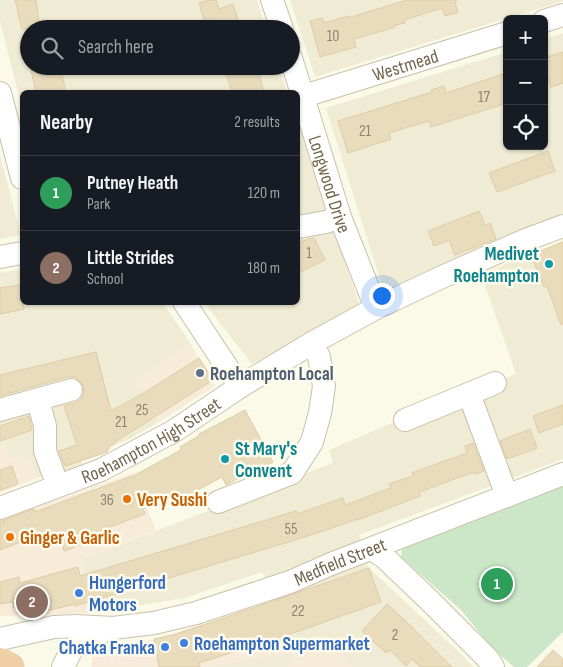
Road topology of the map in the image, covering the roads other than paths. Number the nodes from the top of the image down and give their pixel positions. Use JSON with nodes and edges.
{"nodes":[{"id":1,"x":272,"y":0,"type":"edge"},
{"id":2,"x":563,"y":15,"type":"edge"},
{"id":3,"x":279,"y":20,"type":"edge"},
{"id":4,"x":548,"y":20,"type":"edge"},
{"id":5,"x":503,"y":33,"type":"edge"},
{"id":6,"x":297,"y":75,"type":"edge"},
{"id":7,"x":0,"y":93,"type":"edge"},
{"id":8,"x":304,"y":96,"type":"junction"},
{"id":9,"x":20,"y":170,"type":"edge"},
{"id":10,"x":340,"y":217,"type":"junction"},
{"id":11,"x":300,"y":226,"type":"edge"},
{"id":12,"x":563,"y":226,"type":"edge"},
{"id":13,"x":20,"y":253,"type":"edge"},
{"id":14,"x":0,"y":257,"type":"edge"},
{"id":15,"x":186,"y":305,"type":"edge"},
{"id":16,"x":376,"y":308,"type":"junction"},
{"id":17,"x":312,"y":342,"type":"junction"},
{"id":18,"x":494,"y":383,"type":"dead end"},
{"id":19,"x":241,"y":386,"type":"junction"},
{"id":20,"x":71,"y":390,"type":"dead end"},
{"id":21,"x":469,"y":394,"type":"junction"},
{"id":22,"x":38,"y":400,"type":"junction"},
{"id":23,"x":0,"y":410,"type":"edge"},
{"id":24,"x":405,"y":420,"type":"dead end"},
{"id":25,"x":563,"y":474,"type":"edge"},
{"id":26,"x":58,"y":486,"type":"junction"},
{"id":27,"x":507,"y":496,"type":"junction"},
{"id":28,"x":218,"y":502,"type":"dead end"},
{"id":29,"x":0,"y":508,"type":"edge"},
{"id":30,"x":372,"y":549,"type":"junction"},
{"id":31,"x":113,"y":628,"type":"junction"},
{"id":32,"x":0,"y":639,"type":"edge"},
{"id":33,"x":0,"y":662,"type":"edge"},
{"id":34,"x":10,"y":667,"type":"edge"},
{"id":35,"x":63,"y":667,"type":"edge"},
{"id":36,"x":493,"y":667,"type":"edge"}],
"edges":[{"from":1,"to":3,"type":"street"},
{"from":2,"to":4,"type":"street"},
{"from":5,"to":8,"type":"street","name":"Westmead"},
{"from":6,"to":8,"type":"street","name":"Longwood Drive"},
{"from":7,"to":9,"type":"street"},
{"from":8,"to":10,"type":"street","name":"Longwood Drive"},
{"from":10,"to":11,"type":"street"},
{"from":10,"to":16,"type":"street","name":"Longwood Drive"},
{"from":12,"to":16,"type":"street","name":"Roehampton High Street"},
{"from":13,"to":14,"type":"street"},
{"from":15,"to":19,"type":"street"},
{"from":16,"to":17,"type":"street","name":"Roehampton High Street"},
{"from":17,"to":19,"type":"street","name":"Roehampton High Street"},
{"from":17,"to":28,"type":"street"},
{"from":18,"to":21,"type":"street"},
{"from":19,"to":26,"type":"street","name":"Roehampton High Street"},
{"from":20,"to":22,"type":"street"},
{"from":21,"to":24,"type":"street"},
{"from":21,"to":27,"type":"street"},
{"from":22,"to":23,"type":"street"},
{"from":22,"to":26,"type":"street"},
{"from":25,"to":27,"type":"street","name":"Medfield Street"},
{"from":26,"to":29,"type":"street","name":"Roehampton High Street"},
{"from":27,"to":30,"type":"street","name":"Medfield Street"},
{"from":30,"to":31,"type":"street","name":"Medfield Street"},
{"from":30,"to":36,"type":"street"},
{"from":31,"to":32,"type":"street","name":"Medfield Street"},
{"from":31,"to":35,"type":"street","name":"Medfield Street"},
{"from":33,"to":34,"type":"highway"}]}
